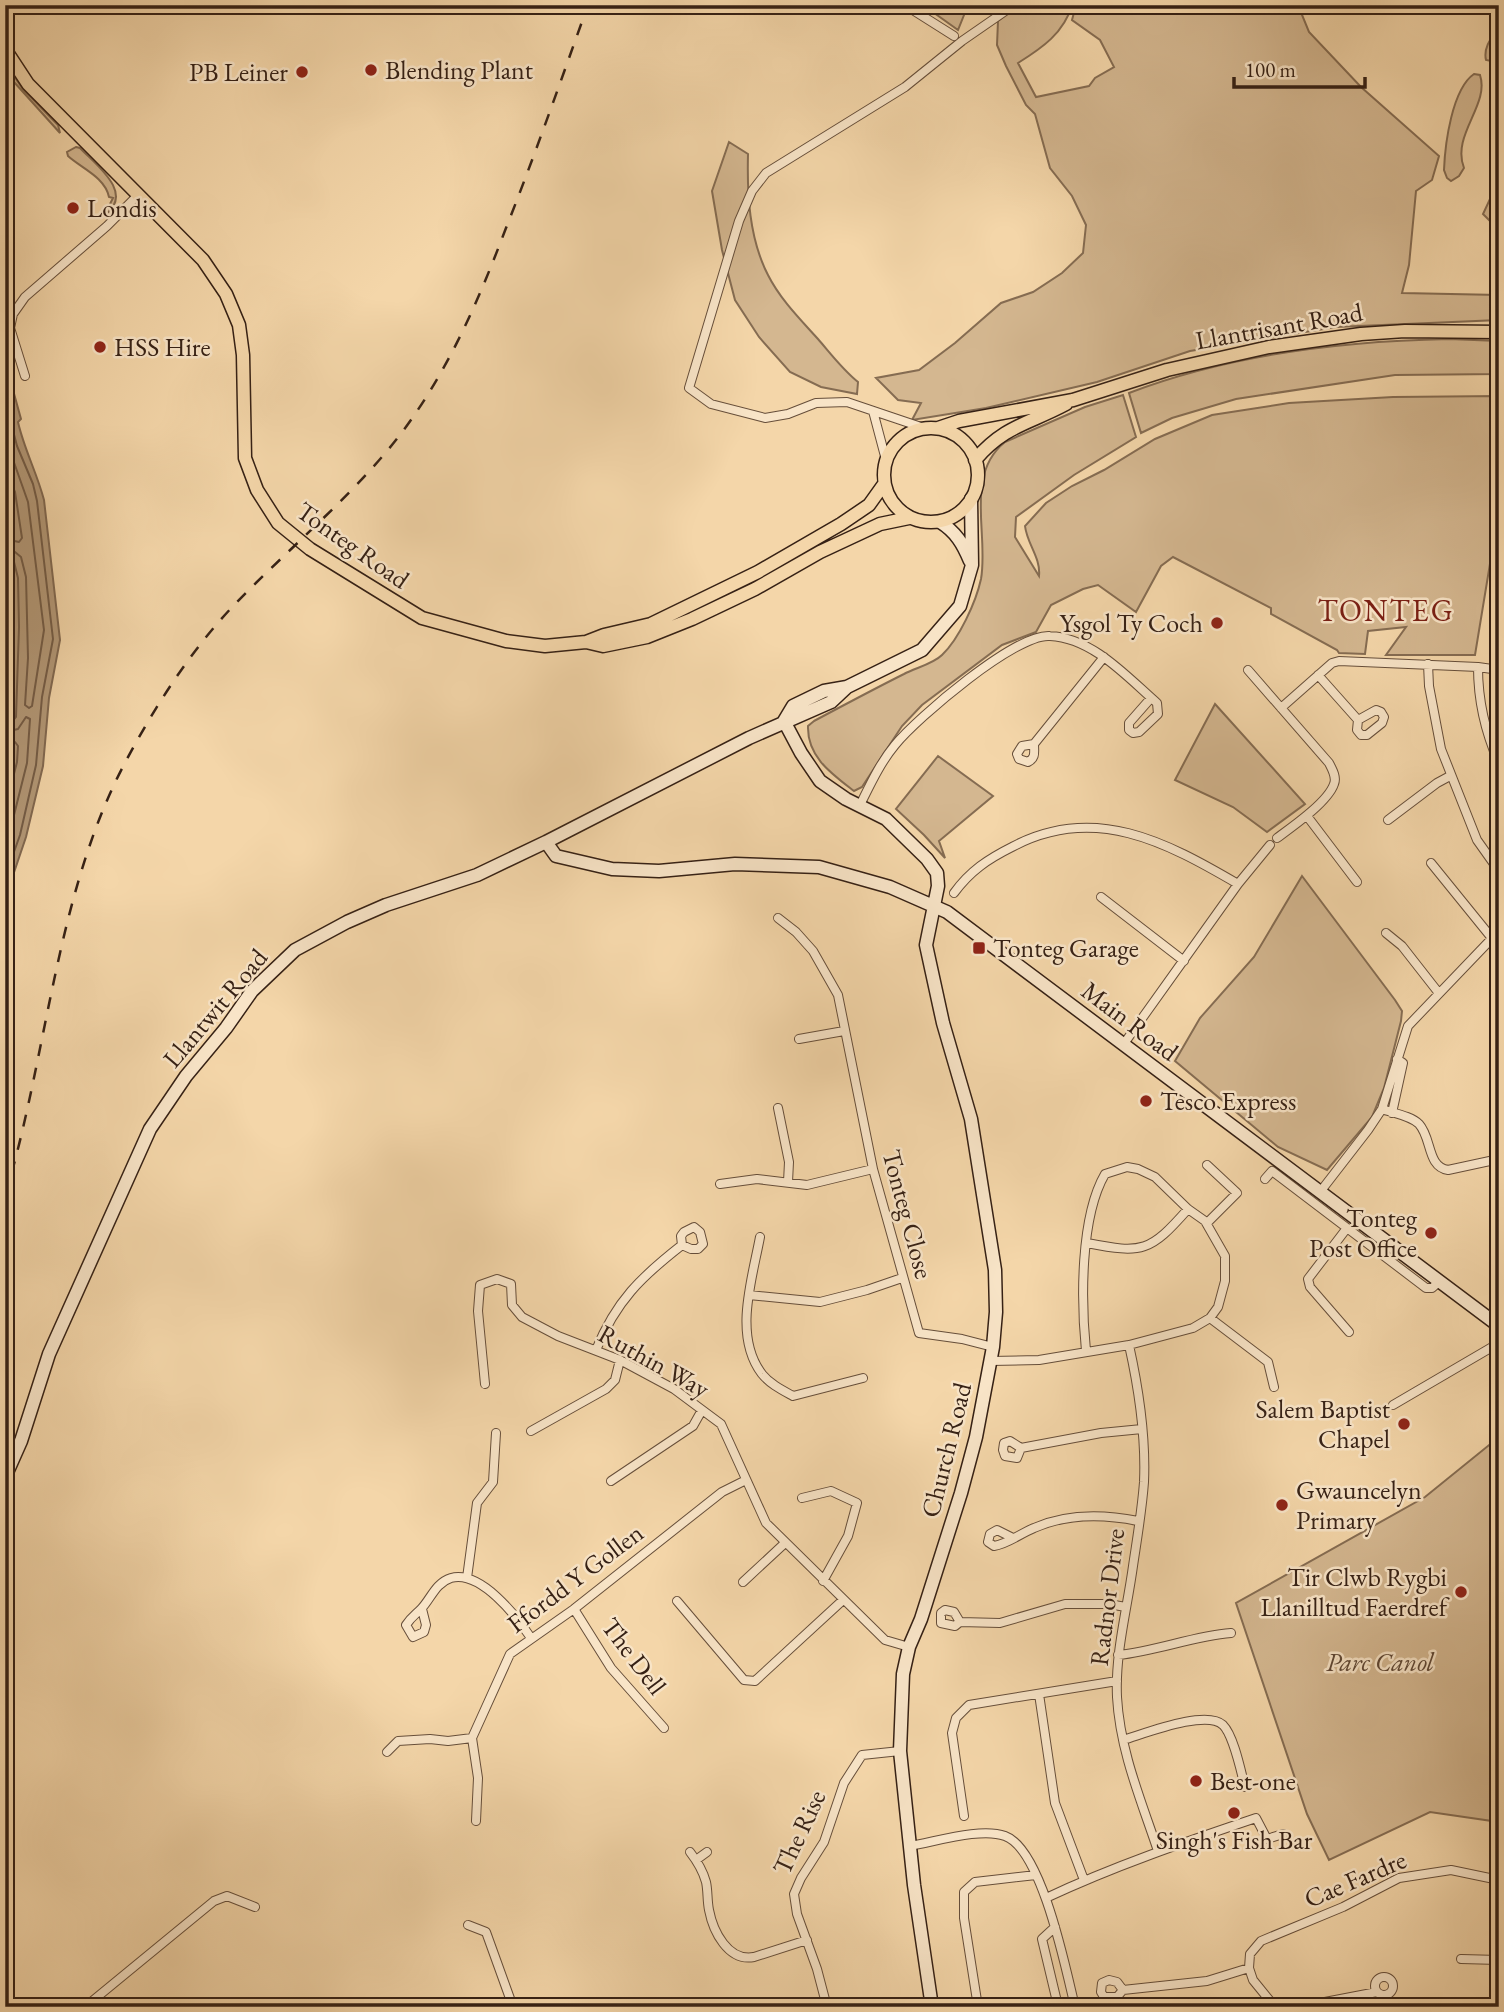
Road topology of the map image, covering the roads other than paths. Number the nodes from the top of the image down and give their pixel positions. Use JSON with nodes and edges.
{"nodes":[{"id":1,"x":905,"y":5,"type":"edge"},
{"id":2,"x":1014,"y":5,"type":"edge"},
{"id":3,"x":954,"y":36,"type":"dead end"},
{"id":4,"x":5,"y":49,"type":"edge"},
{"id":5,"x":139,"y":194,"type":"junction"},
{"id":6,"x":1499,"y":332,"type":"edge"},
{"id":7,"x":25,"y":376,"type":"dead end"},
{"id":8,"x":1073,"y":400,"type":"junction"},
{"id":9,"x":873,"y":411,"type":"junction"},
{"id":10,"x":924,"y":428,"type":"junction"},
{"id":11,"x":938,"y":428,"type":"junction"},
{"id":12,"x":886,"y":460,"type":"junction"},
{"id":13,"x":975,"y":460,"type":"junction"},
{"id":14,"x":884,"y":484,"type":"junction"},
{"id":15,"x":971,"y":499,"type":"junction"},
{"id":16,"x":909,"y":518,"type":"junction"},
{"id":17,"x":940,"y":522,"type":"junction"},
{"id":18,"x":972,"y":565,"type":"junction"},
{"id":19,"x":586,"y":642,"type":"junction"},
{"id":20,"x":1104,"y":657,"type":"junction"},
{"id":21,"x":1428,"y":664,"type":"junction"},
{"id":22,"x":1478,"y":667,"type":"junction"},
{"id":23,"x":1248,"y":670,"type":"dead end"},
{"id":24,"x":1499,"y":670,"type":"edge"},
{"id":25,"x":1318,"y":675,"type":"junction"},
{"id":26,"x":1151,"y":698,"type":"dead end"},
{"id":27,"x":1281,"y":708,"type":"junction"},
{"id":28,"x":1358,"y":720,"type":"dead end"},
{"id":29,"x":784,"y":721,"type":"junction"},
{"id":30,"x":1034,"y":744,"type":"dead end"},
{"id":31,"x":1499,"y":763,"type":"edge"},
{"id":32,"x":1450,"y":776,"type":"junction"},
{"id":33,"x":860,"y":805,"type":"junction"},
{"id":34,"x":1307,"y":816,"type":"junction"},
{"id":35,"x":1388,"y":820,"type":"dead end"},
{"id":36,"x":1277,"y":838,"type":"dead end"},
{"id":37,"x":546,"y":842,"type":"junction"},
{"id":38,"x":1270,"y":845,"type":"dead end"},
{"id":39,"x":1431,"y":863,"type":"dead end"},
{"id":40,"x":1499,"y":871,"type":"edge"},
{"id":41,"x":1357,"y":882,"type":"dead end"},
{"id":42,"x":1238,"y":884,"type":"junction"},
{"id":43,"x":954,"y":893,"type":"dead end"},
{"id":44,"x":1101,"y":897,"type":"dead end"},
{"id":45,"x":934,"y":905,"type":"junction"},
{"id":46,"x":778,"y":918,"type":"dead end"},
{"id":47,"x":1386,"y":933,"type":"dead end"},
{"id":48,"x":1495,"y":934,"type":"edge"},
{"id":49,"x":1184,"y":961,"type":"junction"},
{"id":50,"x":1438,"y":992,"type":"junction"},
{"id":51,"x":844,"y":1031,"type":"junction"},
{"id":52,"x":799,"y":1039,"type":"dead end"},
{"id":53,"x":1123,"y":1045,"type":"junction"},
{"id":54,"x":1499,"y":1047,"type":"edge"},
{"id":55,"x":1397,"y":1059,"type":"junction"},
{"id":56,"x":1499,"y":1061,"type":"edge"},
{"id":57,"x":778,"y":1108,"type":"dead end"},
{"id":58,"x":1382,"y":1109,"type":"junction"},
{"id":59,"x":1392,"y":1113,"type":"junction"},
{"id":60,"x":1499,"y":1159,"type":"edge"},
{"id":61,"x":1207,"y":1165,"type":"dead end"},
{"id":62,"x":873,"y":1169,"type":"junction"},
{"id":63,"x":1265,"y":1179,"type":"dead end"},
{"id":64,"x":788,"y":1182,"type":"junction"},
{"id":65,"x":720,"y":1184,"type":"dead end"},
{"id":66,"x":1320,"y":1192,"type":"junction"},
{"id":67,"x":1188,"y":1209,"type":"junction"},
{"id":68,"x":1207,"y":1223,"type":"junction"},
{"id":69,"x":1347,"y":1228,"type":"junction"},
{"id":70,"x":760,"y":1237,"type":"dead end"},
{"id":71,"x":1087,"y":1243,"type":"junction"},
{"id":72,"x":682,"y":1245,"type":"dead end"},
{"id":73,"x":902,"y":1278,"type":"junction"},
{"id":74,"x":1440,"y":1281,"type":"junction"},
{"id":75,"x":749,"y":1295,"type":"junction"},
{"id":76,"x":1210,"y":1318,"type":"junction"},
{"id":77,"x":1499,"y":1326,"type":"edge"},
{"id":78,"x":1349,"y":1332,"type":"dead end"},
{"id":79,"x":1499,"y":1343,"type":"edge"},
{"id":80,"x":1129,"y":1345,"type":"junction"},
{"id":81,"x":993,"y":1347,"type":"junction"},
{"id":82,"x":596,"y":1350,"type":"junction"},
{"id":83,"x":1086,"y":1351,"type":"junction"},
{"id":84,"x":620,"y":1360,"type":"junction"},
{"id":85,"x":990,"y":1362,"type":"junction"},
{"id":86,"x":863,"y":1378,"type":"dead end"},
{"id":87,"x":485,"y":1384,"type":"dead end"},
{"id":88,"x":1274,"y":1387,"type":"dead end"},
{"id":89,"x":1393,"y":1405,"type":"dead end"},
{"id":90,"x":702,"y":1410,"type":"junction"},
{"id":91,"x":1142,"y":1429,"type":"junction"},
{"id":92,"x":531,"y":1431,"type":"dead end"},
{"id":93,"x":496,"y":1433,"type":"dead end"},
{"id":94,"x":1021,"y":1448,"type":"dead end"},
{"id":95,"x":5,"y":1477,"type":"edge"},
{"id":96,"x":746,"y":1479,"type":"junction"},
{"id":97,"x":611,"y":1482,"type":"dead end"},
{"id":98,"x":802,"y":1498,"type":"dead end"},
{"id":99,"x":1138,"y":1521,"type":"junction"},
{"id":100,"x":1013,"y":1538,"type":"dead end"},
{"id":101,"x":785,"y":1542,"type":"junction"},
{"id":102,"x":467,"y":1578,"type":"junction"},
{"id":103,"x":823,"y":1581,"type":"junction"},
{"id":104,"x":743,"y":1582,"type":"dead end"},
{"id":105,"x":843,"y":1600,"type":"junction"},
{"id":106,"x":677,"y":1601,"type":"dead end"},
{"id":107,"x":1126,"y":1607,"type":"junction"},
{"id":108,"x":422,"y":1609,"type":"dead end"},
{"id":109,"x":574,"y":1609,"type":"junction"},
{"id":110,"x":960,"y":1622,"type":"dead end"},
{"id":111,"x":1231,"y":1633,"type":"dead end"},
{"id":112,"x":531,"y":1638,"type":"junction"},
{"id":113,"x":908,"y":1647,"type":"junction"},
{"id":114,"x":1118,"y":1655,"type":"junction"},
{"id":115,"x":1117,"y":1681,"type":"junction"},
{"id":116,"x":1039,"y":1695,"type":"junction"},
{"id":117,"x":664,"y":1728,"type":"dead end"},
{"id":118,"x":472,"y":1738,"type":"junction"},
{"id":119,"x":1123,"y":1740,"type":"junction"},
{"id":120,"x":900,"y":1751,"type":"junction"},
{"id":121,"x":387,"y":1752,"type":"dead end"},
{"id":122,"x":1245,"y":1787,"type":"dead end"},
{"id":123,"x":964,"y":1815,"type":"dead end"},
{"id":124,"x":476,"y":1821,"type":"dead end"},
{"id":125,"x":1283,"y":1833,"type":"dead end"},
{"id":126,"x":909,"y":1846,"type":"junction"},
{"id":127,"x":1158,"y":1851,"type":"junction"},
{"id":128,"x":690,"y":1852,"type":"dead end"},
{"id":129,"x":707,"y":1852,"type":"dead end"},
{"id":130,"x":696,"y":1860,"type":"junction"},
{"id":131,"x":1035,"y":1875,"type":"junction"},
{"id":132,"x":1084,"y":1880,"type":"junction"},
{"id":133,"x":1499,"y":1880,"type":"edge"},
{"id":134,"x":1046,"y":1898,"type":"junction"},
{"id":135,"x":255,"y":1908,"type":"dead end"},
{"id":136,"x":468,"y":1925,"type":"dead end"},
{"id":137,"x":1055,"y":1927,"type":"junction"},
{"id":138,"x":807,"y":1940,"type":"junction"},
{"id":139,"x":1461,"y":1959,"type":"dead end"},
{"id":140,"x":1499,"y":1960,"type":"edge"},
{"id":141,"x":1249,"y":1968,"type":"junction"},
{"id":142,"x":1122,"y":1990,"type":"dead end"},
{"id":143,"x":1377,"y":1992,"type":"dead end"},
{"id":144,"x":1271,"y":2006,"type":"edge"},
{"id":145,"x":85,"y":2007,"type":"edge"},
{"id":146,"x":515,"y":2007,"type":"edge"},
{"id":147,"x":827,"y":2007,"type":"edge"},
{"id":148,"x":932,"y":2007,"type":"edge"},
{"id":149,"x":978,"y":2007,"type":"edge"},
{"id":150,"x":1066,"y":2007,"type":"edge"},
{"id":151,"x":1075,"y":2007,"type":"edge"},
{"id":152,"x":1318,"y":2007,"type":"edge"}],
"edges":[{"from":1,"to":3,"type":"street"},
{"from":2,"to":9,"type":"street"},
{"from":4,"to":5,"type":"main road","name":"Tonteg Road"},
{"from":5,"to":7,"type":"street"},
{"from":5,"to":19,"type":"main road","name":"Tonteg Road"},
{"from":6,"to":8,"type":"main road","name":"Llantrisant Road"},
{"from":8,"to":11,"type":"main road","name":"Llantrisant Road"},
{"from":8,"to":13,"type":"main road","name":"Llantrisant Road"},
{"from":9,"to":10,"type":"street"},
{"from":9,"to":12,"type":"street"},
{"from":10,"to":11,"type":"main road"},
{"from":10,"to":12,"type":"main road"},
{"from":11,"to":13,"type":"main road"},
{"from":12,"to":14,"type":"main road"},
{"from":13,"to":15,"type":"main road"},
{"from":14,"to":16,"type":"main road"},
{"from":14,"to":19,"type":"main road","name":"Tonteg Road"},
{"from":15,"to":17,"type":"main road"},
{"from":15,"to":18,"type":"main road"},
{"from":16,"to":17,"type":"main road"},
{"from":16,"to":19,"type":"main road","name":"Tonteg Road"},
{"from":17,"to":18,"type":"main road"},
{"from":18,"to":29,"type":"main road","name":"Llantwit Road"},
{"from":20,"to":26,"type":"street"},
{"from":20,"to":30,"type":"street"},
{"from":20,"to":33,"type":"street"},
{"from":21,"to":22,"type":"street"},
{"from":21,"to":25,"type":"street"},
{"from":21,"to":32,"type":"street"},
{"from":22,"to":24,"type":"street"},
{"from":22,"to":31,"type":"street"},
{"from":23,"to":27,"type":"street"},
{"from":25,"to":27,"type":"street"},
{"from":25,"to":28,"type":"street"},
{"from":27,"to":34,"type":"street"},
{"from":29,"to":33,"type":"main road"},
{"from":29,"to":37,"type":"main road","name":"Llantwit Road"},
{"from":32,"to":35,"type":"street"},
{"from":32,"to":40,"type":"street"},
{"from":33,"to":45,"type":"main road"},
{"from":34,"to":36,"type":"street"},
{"from":34,"to":41,"type":"street"},
{"from":37,"to":45,"type":"main road","name":"Main Road"},
{"from":37,"to":95,"type":"main road","name":"Llantwit Road"},
{"from":38,"to":42,"type":"street"},
{"from":39,"to":48,"type":"street"},
{"from":42,"to":43,"type":"street"},
{"from":42,"to":49,"type":"street"},
{"from":44,"to":49,"type":"street"},
{"from":45,"to":53,"type":"main road","name":"Main Road"},
{"from":45,"to":81,"type":"main road","name":"Church Road"},
{"from":46,"to":51,"type":"street","name":"Tonteg Close"},
{"from":47,"to":50,"type":"street"},
{"from":48,"to":50,"type":"street"},
{"from":49,"to":53,"type":"street"},
{"from":50,"to":55,"type":"street"},
{"from":51,"to":52,"type":"street"},
{"from":51,"to":62,"type":"street","name":"Tonteg Close"},
{"from":53,"to":66,"type":"main road","name":"Main Road"},
{"from":54,"to":56,"type":"street"},
{"from":55,"to":58,"type":"street"},
{"from":55,"to":59,"type":"street"},
{"from":57,"to":64,"type":"street"},
{"from":58,"to":59,"type":"street"},
{"from":58,"to":66,"type":"street"},
{"from":59,"to":60,"type":"street"},
{"from":61,"to":68,"type":"street"},
{"from":62,"to":64,"type":"street"},
{"from":62,"to":73,"type":"street","name":"Tonteg Close"},
{"from":63,"to":69,"type":"street"},
{"from":64,"to":65,"type":"street"},
{"from":66,"to":74,"type":"main road","name":"Main Road"},
{"from":67,"to":68,"type":"street"},
{"from":67,"to":71,"type":"street"},
{"from":67,"to":71,"type":"street"},
{"from":68,"to":76,"type":"street"},
{"from":69,"to":74,"type":"street"},
{"from":69,"to":78,"type":"street"},
{"from":70,"to":75,"type":"street"},
{"from":71,"to":83,"type":"street"},
{"from":72,"to":82,"type":"street"},
{"from":73,"to":75,"type":"street"},
{"from":73,"to":81,"type":"street","name":"Tonteg Close"},
{"from":74,"to":77,"type":"main road","name":"Main Road"},
{"from":75,"to":86,"type":"street"},
{"from":76,"to":80,"type":"street"},
{"from":76,"to":88,"type":"street"},
{"from":79,"to":89,"type":"street"},
{"from":80,"to":83,"type":"street"},
{"from":80,"to":91,"type":"street","name":"Radnor Drive"},
{"from":81,"to":85,"type":"main road","name":"Church Road"},
{"from":82,"to":84,"type":"street","name":"Ruthin Way"},
{"from":82,"to":87,"type":"street","name":"Ruthin Way"},
{"from":83,"to":85,"type":"street"},
{"from":84,"to":90,"type":"street","name":"Ruthin Way"},
{"from":84,"to":92,"type":"street"},
{"from":85,"to":113,"type":"main road","name":"Church Road"},
{"from":90,"to":96,"type":"street","name":"Ruthin Way"},
{"from":90,"to":97,"type":"street"},
{"from":91,"to":94,"type":"street"},
{"from":91,"to":99,"type":"street","name":"Radnor Drive"},
{"from":93,"to":102,"type":"street"},
{"from":96,"to":101,"type":"street","name":"Ruthin Way"},
{"from":96,"to":109,"type":"street","name":"Ffordd Y Gollen"},
{"from":98,"to":103,"type":"street"},
{"from":99,"to":100,"type":"street"},
{"from":99,"to":107,"type":"street","name":"Radnor Drive"},
{"from":101,"to":103,"type":"street","name":"Ruthin Way"},
{"from":101,"to":104,"type":"street"},
{"from":102,"to":108,"type":"street"},
{"from":102,"to":112,"type":"street"},
{"from":103,"to":105,"type":"street","name":"Ruthin Way"},
{"from":105,"to":106,"type":"street"},
{"from":105,"to":113,"type":"street","name":"Ruthin Way"},
{"from":107,"to":110,"type":"street"},
{"from":107,"to":114,"type":"street","name":"Radnor Drive"},
{"from":109,"to":112,"type":"street","name":"Ffordd Y Gollen"},
{"from":109,"to":117,"type":"street","name":"The Dell"},
{"from":111,"to":114,"type":"street"},
{"from":112,"to":118,"type":"street","name":"Ffordd Y Gollen"},
{"from":113,"to":120,"type":"main road","name":"Church Road"},
{"from":114,"to":115,"type":"street","name":"Radnor Drive"},
{"from":115,"to":116,"type":"street"},
{"from":115,"to":119,"type":"street","name":"Radnor Drive"},
{"from":116,"to":123,"type":"street"},
{"from":116,"to":132,"type":"street"},
{"from":118,"to":121,"type":"street"},
{"from":118,"to":124,"type":"street"},
{"from":119,"to":122,"type":"street"},
{"from":119,"to":127,"type":"street","name":"Radnor Drive"},
{"from":120,"to":126,"type":"main road","name":"Church Road"},
{"from":120,"to":138,"type":"street","name":"The Rise"},
{"from":125,"to":127,"type":"street"},
{"from":126,"to":131,"type":"street"},
{"from":126,"to":148,"type":"main road","name":"Church Road"},
{"from":127,"to":132,"type":"street"},
{"from":128,"to":130,"type":"street"},
{"from":129,"to":130,"type":"street"},
{"from":130,"to":138,"type":"street"},
{"from":131,"to":134,"type":"street"},
{"from":131,"to":149,"type":"street"},
{"from":132,"to":134,"type":"street"},
{"from":133,"to":141,"type":"street","name":"Cae Fardre"},
{"from":134,"to":137,"type":"street"},
{"from":135,"to":145,"type":"street"},
{"from":136,"to":146,"type":"street"},
{"from":137,"to":150,"type":"street"},
{"from":137,"to":151,"type":"street"},
{"from":138,"to":147,"type":"street","name":"The Rise"},
{"from":139,"to":140,"type":"street"},
{"from":141,"to":142,"type":"street"},
{"from":141,"to":144,"type":"street"},
{"from":143,"to":152,"type":"street"}]}
